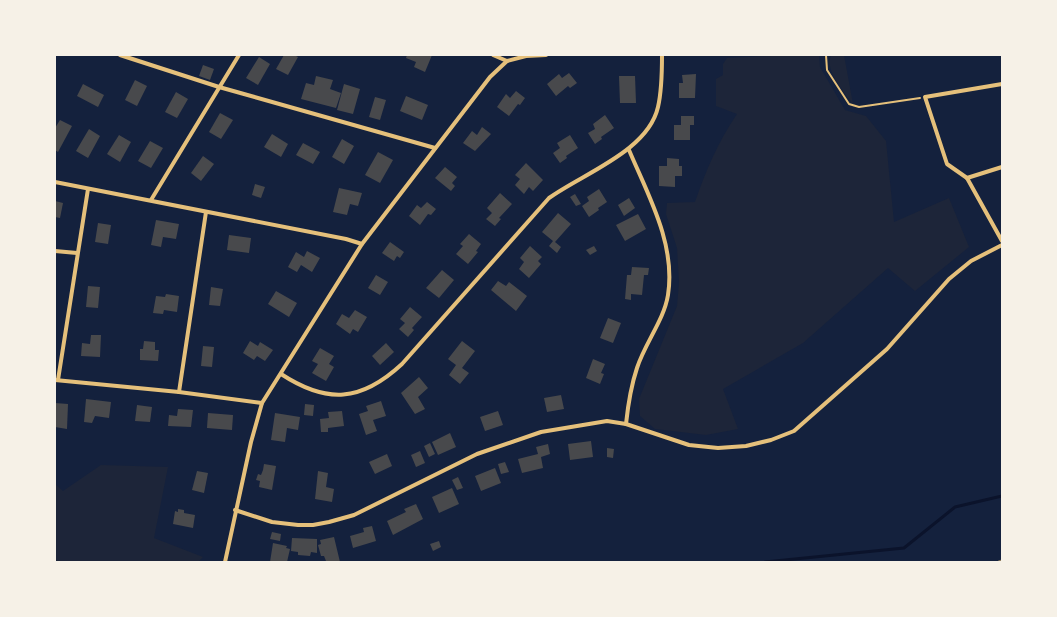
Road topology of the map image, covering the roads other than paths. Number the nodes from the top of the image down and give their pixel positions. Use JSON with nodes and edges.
{"nodes":[{"id":1,"x":120,"y":55,"type":"edge"},
{"id":2,"x":239,"y":55,"type":"edge"},
{"id":3,"x":494,"y":55,"type":"edge"},
{"id":4,"x":546,"y":55,"type":"edge"},
{"id":5,"x":662,"y":55,"type":"edge"},
{"id":6,"x":507,"y":61,"type":"junction"},
{"id":7,"x":1002,"y":84,"type":"edge"},
{"id":8,"x":219,"y":87,"type":"junction"},
{"id":9,"x":435,"y":148,"type":"junction"},
{"id":10,"x":629,"y":150,"type":"junction"},
{"id":11,"x":1002,"y":167,"type":"edge"},
{"id":12,"x":967,"y":178,"type":"junction"},
{"id":13,"x":55,"y":182,"type":"edge"},
{"id":14,"x":88,"y":189,"type":"junction"},
{"id":15,"x":151,"y":200,"type":"junction"},
{"id":16,"x":206,"y":212,"type":"junction"},
{"id":17,"x":1002,"y":241,"type":"edge"},
{"id":18,"x":362,"y":244,"type":"junction"},
{"id":19,"x":1002,"y":244,"type":"edge"},
{"id":20,"x":55,"y":251,"type":"edge"},
{"id":21,"x":77,"y":253,"type":"junction"},
{"id":22,"x":281,"y":374,"type":"junction"},
{"id":23,"x":56,"y":380,"type":"edge"},
{"id":24,"x":180,"y":392,"type":"junction"},
{"id":25,"x":262,"y":403,"type":"junction"},
{"id":26,"x":626,"y":424,"type":"junction"},
{"id":27,"x":235,"y":510,"type":"junction"},
{"id":28,"x":225,"y":562,"type":"edge"}],
"edges":[{"from":1,"to":8,"type":"street"},
{"from":2,"to":8,"type":"street"},
{"from":3,"to":6,"type":"street"},
{"from":4,"to":6,"type":"street"},
{"from":5,"to":10,"type":"street"},
{"from":6,"to":9,"type":"street"},
{"from":7,"to":12,"type":"street"},
{"from":8,"to":9,"type":"street"},
{"from":8,"to":15,"type":"street"},
{"from":9,"to":18,"type":"street"},
{"from":10,"to":22,"type":"street"},
{"from":10,"to":26,"type":"street"},
{"from":11,"to":12,"type":"street"},
{"from":12,"to":17,"type":"street"},
{"from":13,"to":14,"type":"street"},
{"from":14,"to":15,"type":"street"},
{"from":14,"to":21,"type":"street"},
{"from":15,"to":16,"type":"street"},
{"from":16,"to":18,"type":"street"},
{"from":16,"to":24,"type":"street"},
{"from":18,"to":22,"type":"street"},
{"from":19,"to":26,"type":"street"},
{"from":20,"to":21,"type":"street"},
{"from":21,"to":23,"type":"street"},
{"from":22,"to":25,"type":"street"},
{"from":23,"to":24,"type":"street"},
{"from":24,"to":25,"type":"street"},
{"from":25,"to":27,"type":"street"},
{"from":26,"to":27,"type":"street"},
{"from":27,"to":28,"type":"street"}]}
